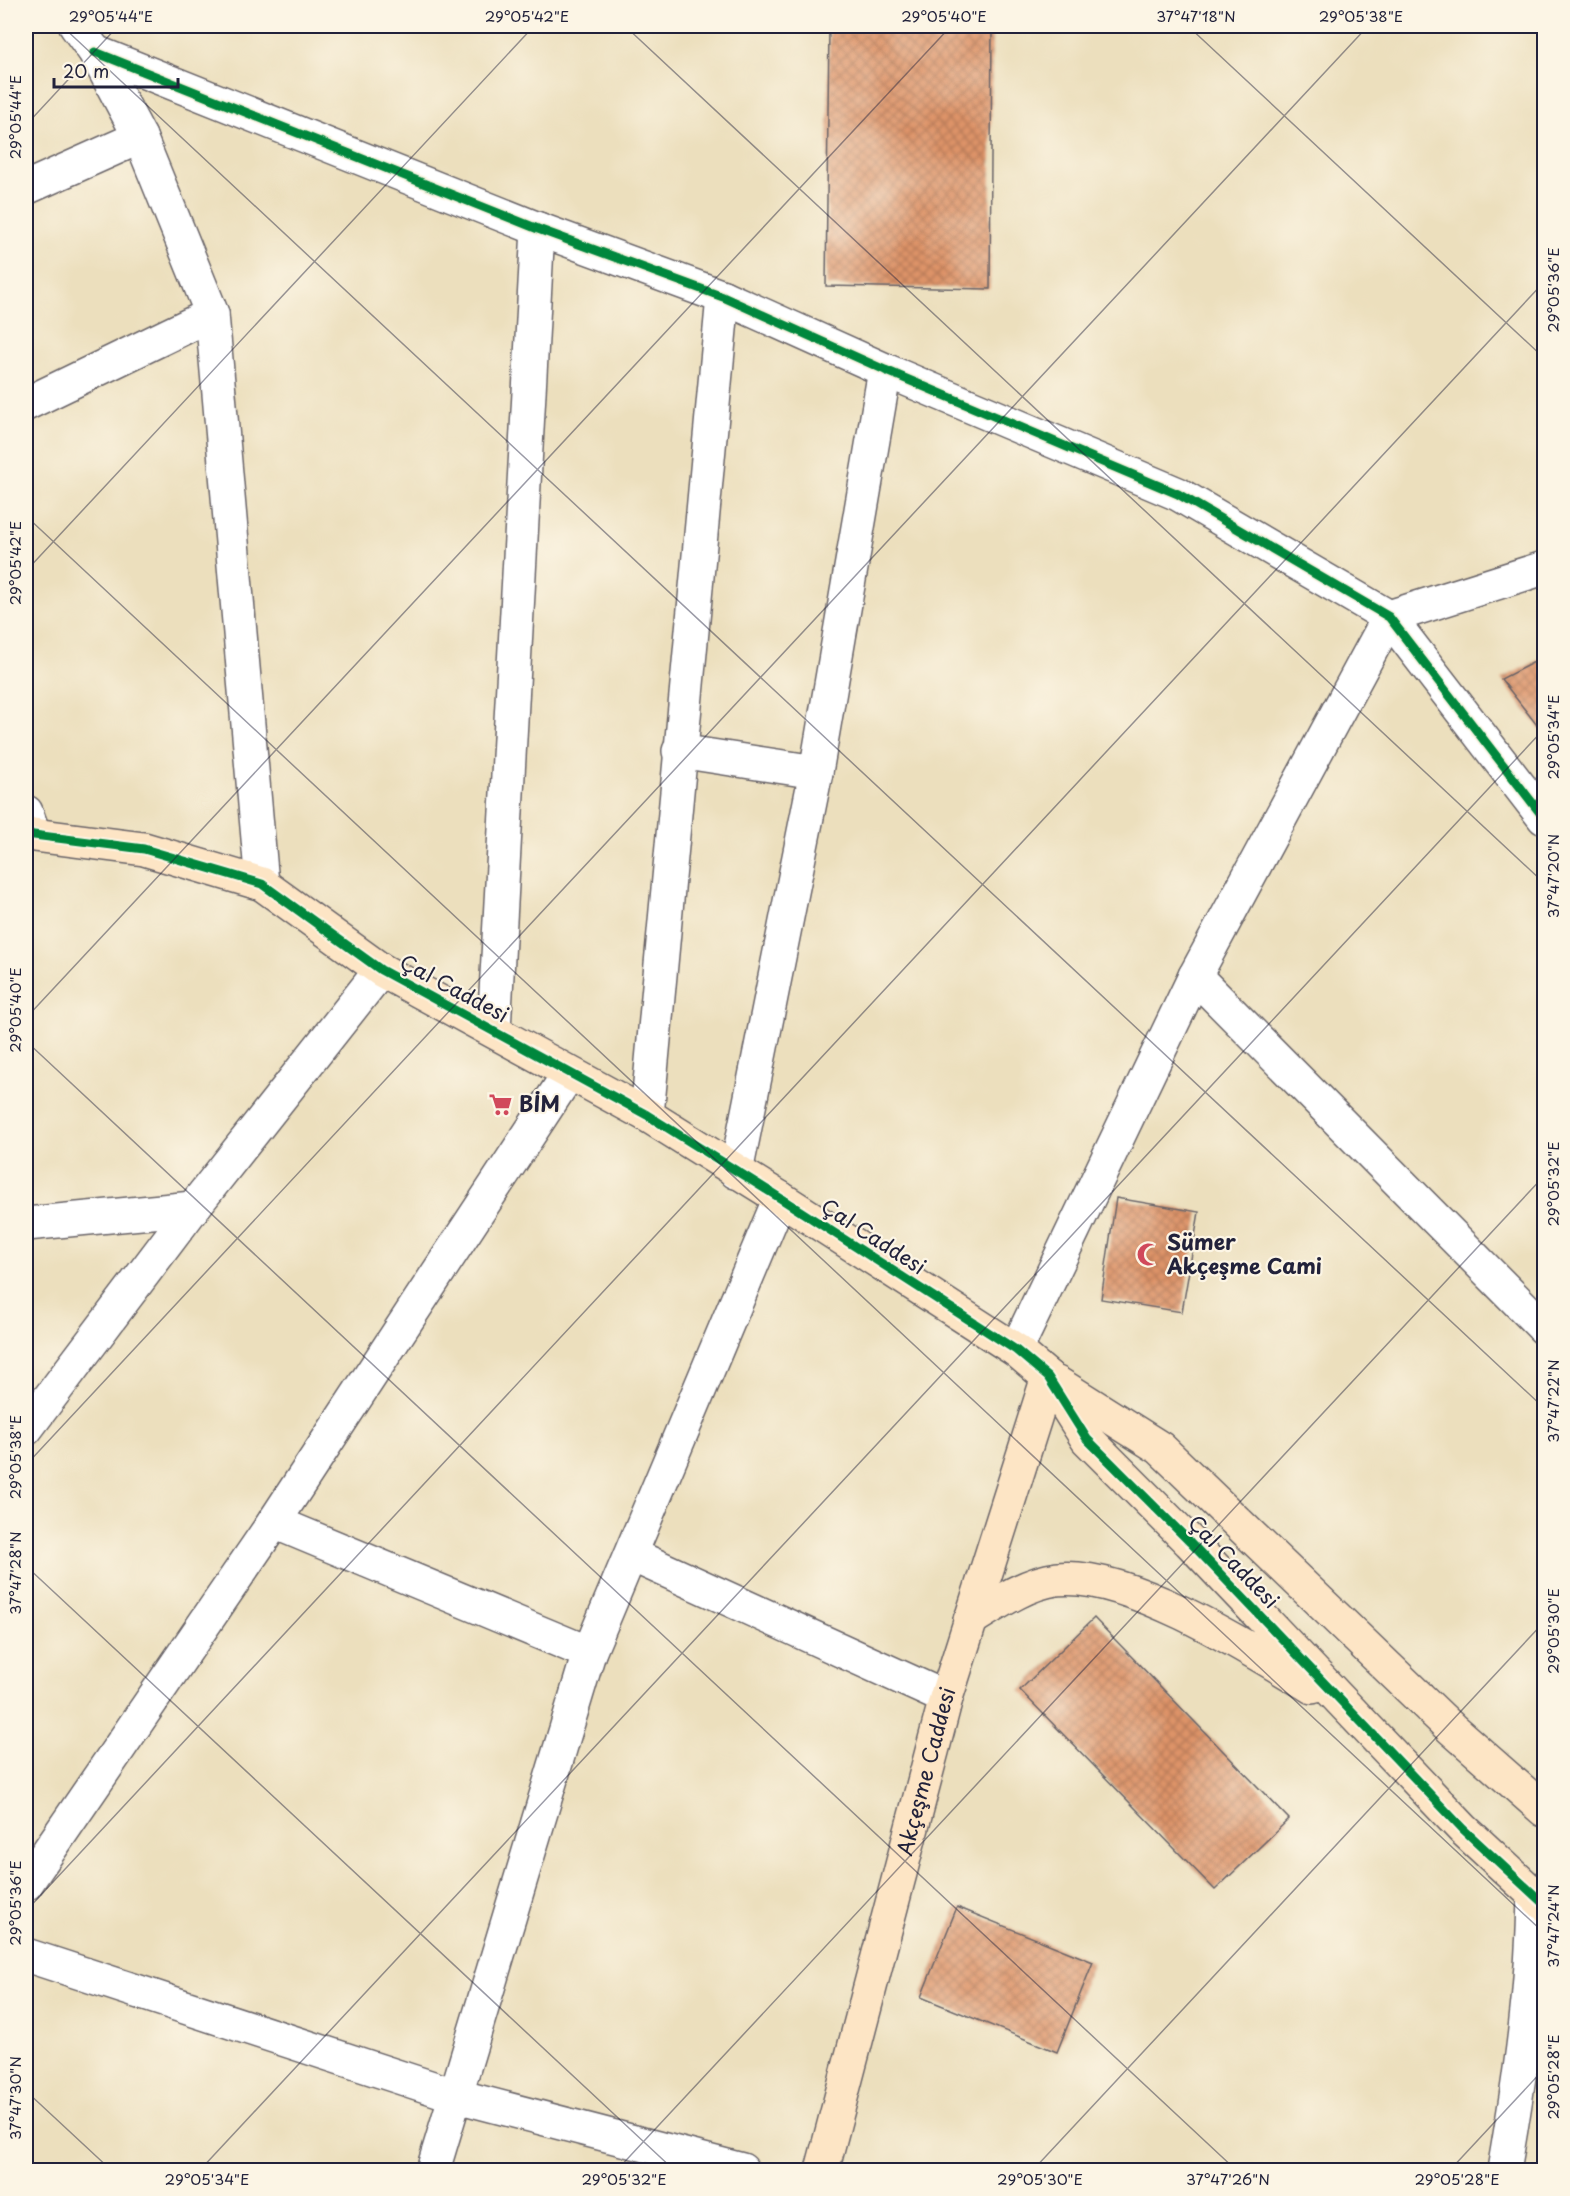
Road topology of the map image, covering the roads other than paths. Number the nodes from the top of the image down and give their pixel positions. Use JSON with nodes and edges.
{"nodes":[{"id":1,"x":76,"y":26,"type":"edge"},
{"id":2,"x":95,"y":52,"type":"junction"},
{"id":3,"x":140,"y":137,"type":"junction"},
{"id":4,"x":26,"y":188,"type":"edge"},
{"id":5,"x":538,"y":229,"type":"junction"},
{"id":6,"x":723,"y":297,"type":"junction"},
{"id":7,"x":212,"y":314,"type":"junction"},
{"id":8,"x":885,"y":370,"type":"junction"},
{"id":9,"x":26,"y":404,"type":"edge"},
{"id":10,"x":1545,"y":568,"type":"edge"},
{"id":11,"x":1389,"y":617,"type":"junction"},
{"id":12,"x":679,"y":751,"type":"junction"},
{"id":13,"x":816,"y":772,"type":"junction"},
{"id":14,"x":1545,"y":818,"type":"edge"},
{"id":15,"x":28,"y":826,"type":"edge"},
{"id":16,"x":262,"y":884,"type":"junction"},
{"id":17,"x":381,"y":969,"type":"junction"},
{"id":18,"x":1195,"y":976,"type":"junction"},
{"id":19,"x":494,"y":1030,"type":"junction"},
{"id":20,"x":568,"y":1075,"type":"junction"},
{"id":21,"x":646,"y":1115,"type":"junction"},
{"id":22,"x":736,"y":1172,"type":"junction"},
{"id":23,"x":780,"y":1198,"type":"junction"},
{"id":24,"x":193,"y":1208,"type":"junction"},
{"id":25,"x":26,"y":1224,"type":"edge"},
{"id":26,"x":1545,"y":1328,"type":"edge"},
{"id":27,"x":1016,"y":1350,"type":"junction"},
{"id":28,"x":1047,"y":1377,"type":"junction"},
{"id":29,"x":26,"y":1427,"type":"edge"},
{"id":30,"x":274,"y":1522,"type":"junction"},
{"id":31,"x":632,"y":1554,"type":"junction"},
{"id":32,"x":970,"y":1620,"type":"junction"},
{"id":33,"x":589,"y":1653,"type":"junction"},
{"id":34,"x":946,"y":1698,"type":"junction"},
{"id":35,"x":1347,"y":1709,"type":"junction"},
{"id":36,"x":1545,"y":1810,"type":"edge"},
{"id":37,"x":26,"y":1884,"type":"edge"},
{"id":38,"x":1539,"y":1899,"type":"edge"},
{"id":39,"x":26,"y":1955,"type":"edge"},
{"id":40,"x":457,"y":2096,"type":"junction"},
{"id":41,"x":434,"y":2170,"type":"edge"},
{"id":42,"x":742,"y":2170,"type":"edge"},
{"id":43,"x":822,"y":2170,"type":"edge"},
{"id":44,"x":1504,"y":2170,"type":"edge"}],
"edges":[{"from":1,"to":2,"type":"street"},
{"from":2,"to":3,"type":"street"},
{"from":2,"to":5,"type":"street"},
{"from":3,"to":4,"type":"street"},
{"from":3,"to":7,"type":"street"},
{"from":5,"to":6,"type":"street"},
{"from":5,"to":19,"type":"street"},
{"from":6,"to":8,"type":"street"},
{"from":6,"to":12,"type":"street"},
{"from":7,"to":9,"type":"street"},
{"from":7,"to":16,"type":"street"},
{"from":8,"to":11,"type":"street"},
{"from":8,"to":13,"type":"street"},
{"from":10,"to":11,"type":"street"},
{"from":11,"to":14,"type":"street"},
{"from":11,"to":18,"type":"street"},
{"from":12,"to":13,"type":"street"},
{"from":12,"to":21,"type":"street"},
{"from":13,"to":22,"type":"street"},
{"from":15,"to":16,"type":"street","name":"Çal Caddesi"},
{"from":16,"to":17,"type":"street","name":"Çal Caddesi"},
{"from":17,"to":19,"type":"street","name":"Çal Caddesi"},
{"from":17,"to":24,"type":"street"},
{"from":18,"to":26,"type":"street"},
{"from":18,"to":27,"type":"street"},
{"from":19,"to":20,"type":"street","name":"Çal Caddesi"},
{"from":20,"to":21,"type":"street","name":"Çal Caddesi"},
{"from":20,"to":30,"type":"street"},
{"from":21,"to":22,"type":"street","name":"Çal Caddesi"},
{"from":22,"to":23,"type":"street","name":"Çal Caddesi"},
{"from":23,"to":27,"type":"street","name":"Çal Caddesi"},
{"from":23,"to":31,"type":"street"},
{"from":24,"to":25,"type":"street"},
{"from":24,"to":29,"type":"street"},
{"from":27,"to":28,"type":"street","name":"Çal Caddesi"},
{"from":28,"to":32,"type":"street","name":"Akçeşme Caddesi"},
{"from":28,"to":35,"type":"street","name":"Çal Caddesi"},
{"from":28,"to":36,"type":"street","name":"Çal Caddesi"},
{"from":30,"to":33,"type":"street"},
{"from":30,"to":37,"type":"street"},
{"from":31,"to":33,"type":"street"},
{"from":31,"to":34,"type":"street"},
{"from":32,"to":34,"type":"street","name":"Akçeşme Caddesi"},
{"from":32,"to":35,"type":"street"},
{"from":33,"to":40,"type":"street"},
{"from":34,"to":43,"type":"street","name":"Akçeşme Caddesi"},
{"from":35,"to":38,"type":"street","name":"Çal Caddesi"},
{"from":38,"to":44,"type":"street"},
{"from":39,"to":40,"type":"street"},
{"from":40,"to":41,"type":"street"},
{"from":40,"to":42,"type":"street"}]}
